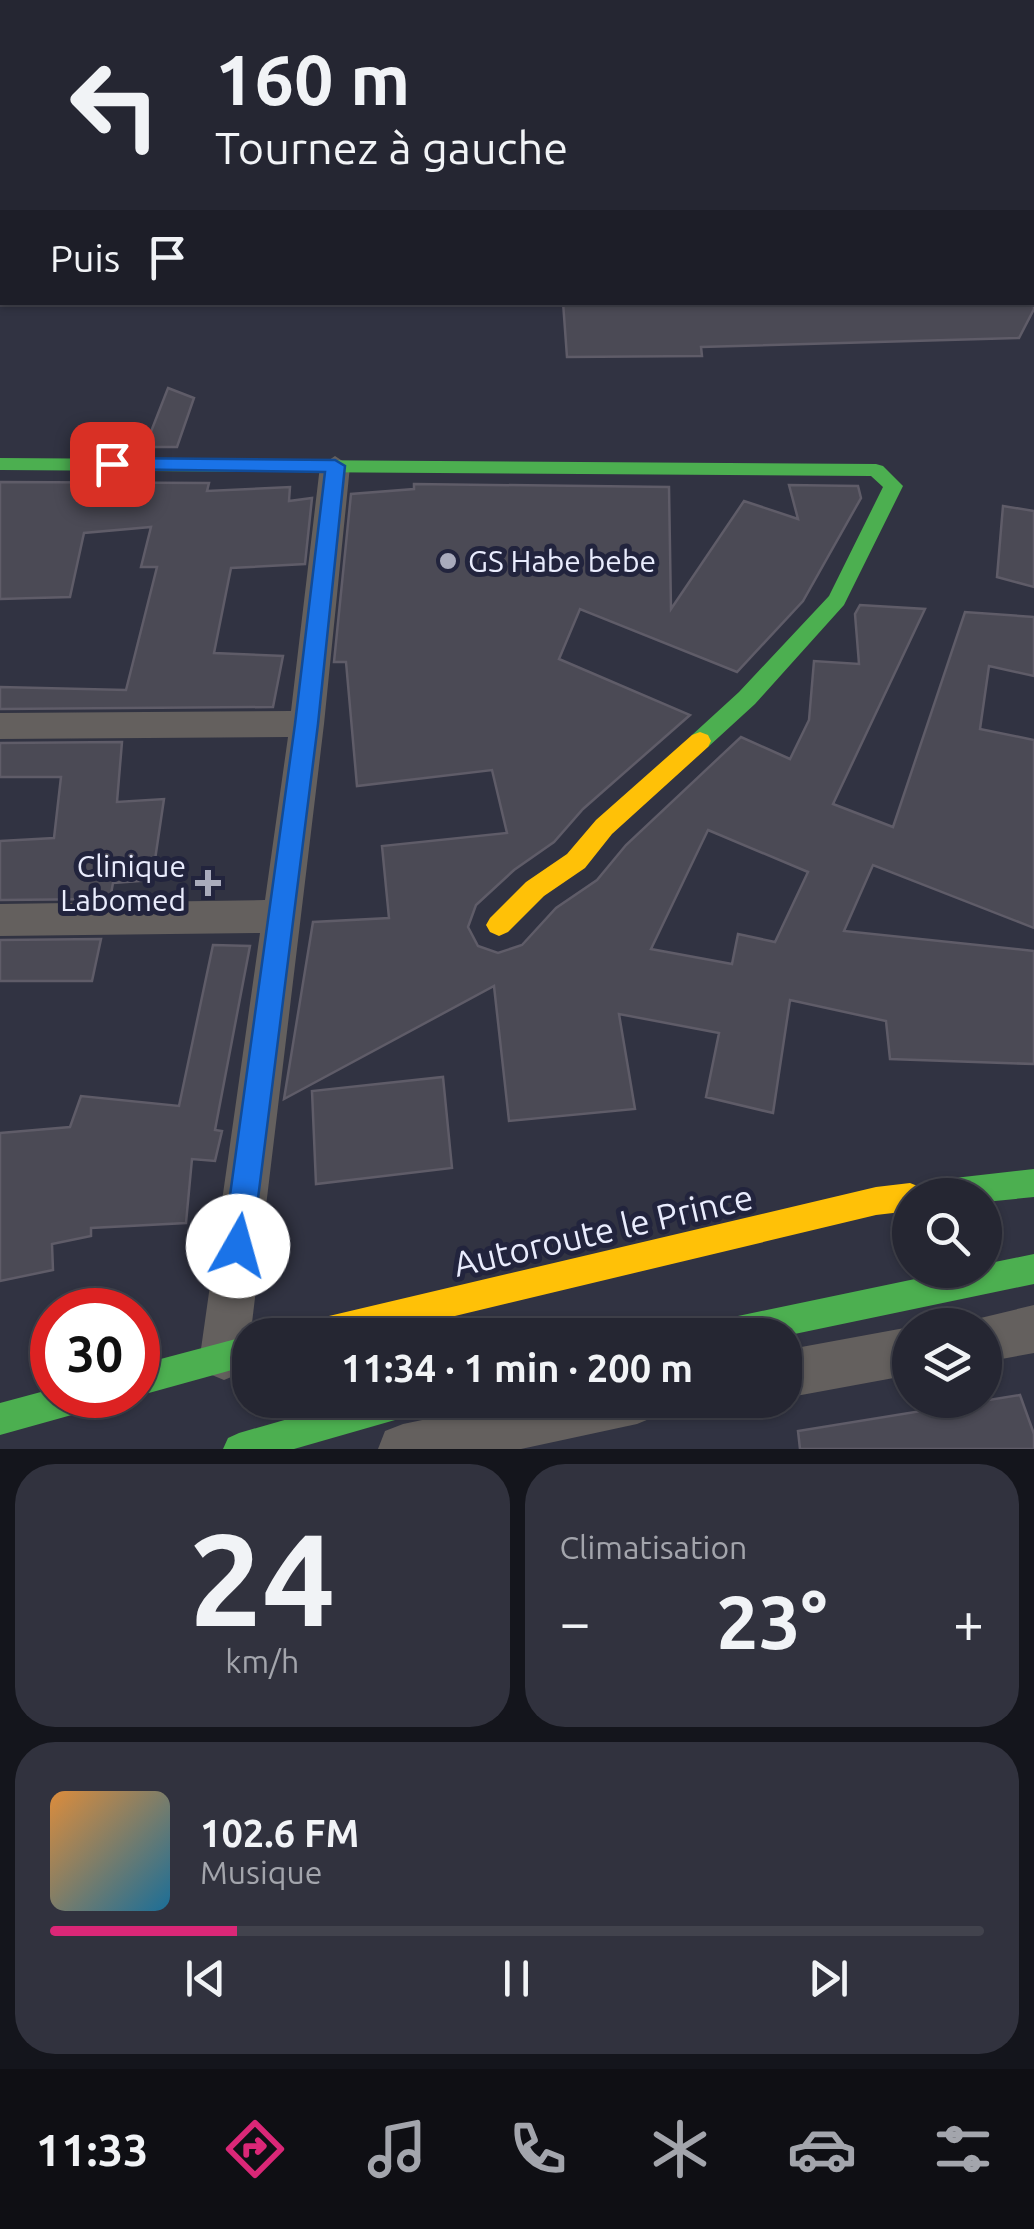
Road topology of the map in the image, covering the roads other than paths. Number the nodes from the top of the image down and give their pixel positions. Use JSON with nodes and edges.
{"nodes":[{"id":1,"x":0,"y":464,"type":"edge"},
{"id":2,"x":335,"y":466,"type":"junction"},
{"id":3,"x":307,"y":724,"type":"junction"},
{"id":4,"x":0,"y":726,"type":"edge"},
{"id":5,"x":279,"y":916,"type":"junction"},
{"id":6,"x":0,"y":920,"type":"edge"},
{"id":7,"x":499,"y":925,"type":"dead end"},
{"id":8,"x":1034,"y":1182,"type":"edge"},
{"id":9,"x":1002,"y":1186,"type":"edge"},
{"id":10,"x":892,"y":1199,"type":"edge"},
{"id":11,"x":1034,"y":1269,"type":"edge"},
{"id":12,"x":240,"y":1318,"type":"edge"},
{"id":13,"x":384,"y":1318,"type":"edge"},
{"id":14,"x":799,"y":1318,"type":"edge"},
{"id":15,"x":1034,"y":1329,"type":"edge"},
{"id":16,"x":1002,"y":1335,"type":"edge"},
{"id":17,"x":232,"y":1354,"type":"edge"},
{"id":18,"x":892,"y":1354,"type":"edge"},
{"id":19,"x":802,"y":1371,"type":"edge"},
{"id":20,"x":160,"y":1374,"type":"edge"},
{"id":21,"x":30,"y":1411,"type":"edge"},
{"id":22,"x":346,"y":1418,"type":"edge"},
{"id":23,"x":551,"y":1418,"type":"edge"},
{"id":24,"x":0,"y":1419,"type":"edge"},
{"id":25,"x":239,"y":1449,"type":"edge"},
{"id":26,"x":402,"y":1449,"type":"edge"}],
"edges":[{"from":1,"to":2,"type":"street"},
{"from":2,"to":3,"type":"street"},
{"from":2,"to":7,"type":"street"},
{"from":3,"to":4,"type":"street"},
{"from":3,"to":5,"type":"street"},
{"from":5,"to":6,"type":"street"},
{"from":5,"to":12,"type":"street"},
{"from":8,"to":9,"type":"street"},
{"from":10,"to":13,"type":"street","name":"Autoroute le Prince"},
{"from":11,"to":14,"type":"street"},
{"from":15,"to":16,"type":"street"},
{"from":17,"to":20,"type":"street"},
{"from":18,"to":19,"type":"street"},
{"from":21,"to":24,"type":"street"},
{"from":22,"to":25,"type":"street"},
{"from":23,"to":26,"type":"street"}]}
